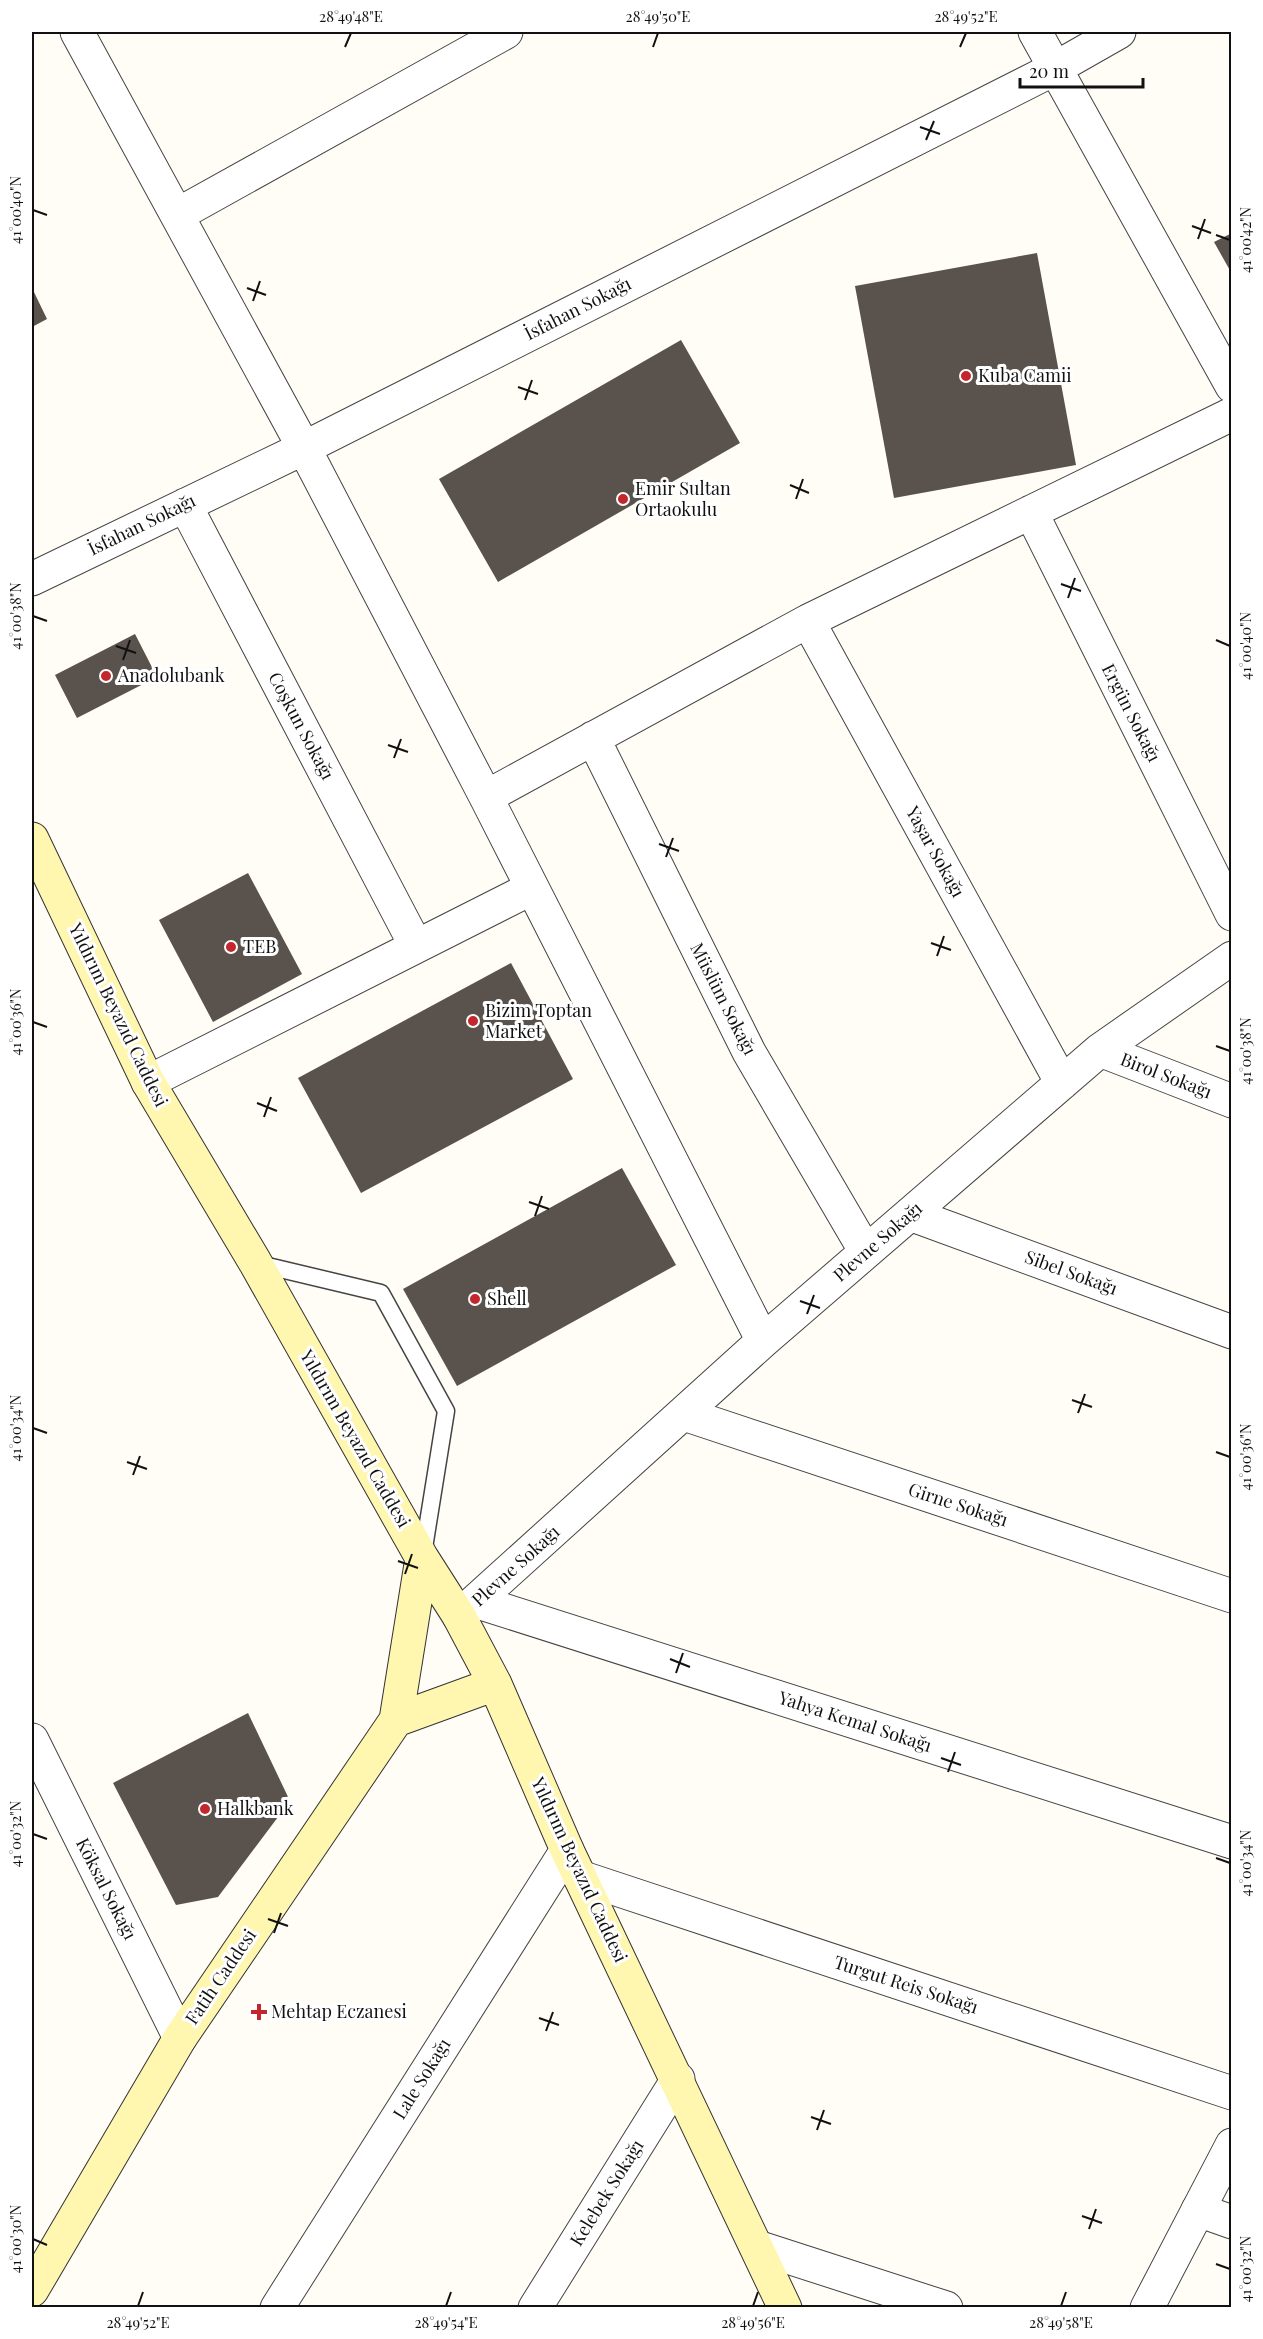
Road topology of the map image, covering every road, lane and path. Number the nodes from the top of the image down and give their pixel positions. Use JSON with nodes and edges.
{"nodes":[{"id":1,"x":77,"y":32,"type":"edge"},
{"id":2,"x":506,"y":32,"type":"edge"},
{"id":3,"x":1035,"y":32,"type":"edge"},
{"id":4,"x":1119,"y":32,"type":"edge"},
{"id":5,"x":1054,"y":69,"type":"junction"},
{"id":6,"x":177,"y":215,"type":"junction"},
{"id":7,"x":1232,"y":386,"type":"edge"},
{"id":8,"x":1232,"y":414,"type":"edge"},
{"id":9,"x":304,"y":448,"type":"junction"},
{"id":10,"x":185,"y":505,"type":"junction"},
{"id":11,"x":1031,"y":512,"type":"junction"},
{"id":12,"x":32,"y":579,"type":"edge"},
{"id":13,"x":808,"y":621,"type":"junction"},
{"id":14,"x":593,"y":738,"type":"junction"},
{"id":15,"x":486,"y":797,"type":"junction"},
{"id":16,"x":32,"y":839,"type":"edge"},
{"id":17,"x":532,"y":888,"type":"junction"},
{"id":18,"x":1232,"y":914,"type":"edge"},
{"id":19,"x":416,"y":946,"type":"junction"},
{"id":20,"x":1232,"y":958,"type":"edge"},
{"id":21,"x":1100,"y":1050,"type":"junction"},
{"id":22,"x":148,"y":1082,"type":"junction"},
{"id":23,"x":1062,"y":1083,"type":"junction"},
{"id":24,"x":1232,"y":1101,"type":"edge"},
{"id":25,"x":910,"y":1214,"type":"junction"},
{"id":26,"x":866,"y":1252,"type":"junction"},
{"id":27,"x":255,"y":1262,"type":"junction"},
{"id":28,"x":1232,"y":1332,"type":"edge"},
{"id":29,"x":763,"y":1341,"type":"junction"},
{"id":30,"x":684,"y":1414,"type":"junction"},
{"id":31,"x":422,"y":1558,"type":"junction"},
{"id":32,"x":1232,"y":1596,"type":"edge"},
{"id":33,"x":468,"y":1609,"type":"junction"},
{"id":34,"x":495,"y":1684,"type":"junction"},
{"id":35,"x":396,"y":1720,"type":"junction"},
{"id":36,"x":34,"y":1751,"type":"edge"},
{"id":37,"x":1232,"y":1842,"type":"edge"},
{"id":38,"x":574,"y":1863,"type":"junction"},
{"id":39,"x":180,"y":2037,"type":"junction"},
{"id":40,"x":678,"y":2079,"type":"junction"},
{"id":41,"x":1232,"y":2093,"type":"edge"},
{"id":42,"x":1232,"y":2145,"type":"edge"},
{"id":43,"x":1198,"y":2210,"type":"junction"},
{"id":44,"x":1232,"y":2222,"type":"edge"},
{"id":45,"x":757,"y":2247,"type":"junction"},
{"id":46,"x":32,"y":2290,"type":"edge"},
{"id":47,"x":277,"y":2307,"type":"edge"},
{"id":48,"x":535,"y":2307,"type":"edge"},
{"id":49,"x":785,"y":2307,"type":"edge"},
{"id":50,"x":946,"y":2307,"type":"edge"},
{"id":51,"x":1147,"y":2307,"type":"edge"}],
"edges":[{"from":1,"to":6,"type":"street"},
{"from":2,"to":6,"type":"street"},
{"from":3,"to":5,"type":"street"},
{"from":4,"to":5,"type":"street","name":"İsfahan Sokağı"},
{"from":5,"to":7,"type":"street"},
{"from":5,"to":9,"type":"street","name":"İsfahan Sokağı"},
{"from":6,"to":9,"type":"street"},
{"from":8,"to":11,"type":"street"},
{"from":9,"to":10,"type":"street","name":"İsfahan Sokağı"},
{"from":9,"to":15,"type":"street"},
{"from":10,"to":12,"type":"street","name":"İsfahan Sokağı"},
{"from":10,"to":19,"type":"street","name":"Coşkun Sokağı"},
{"from":11,"to":13,"type":"street"},
{"from":11,"to":18,"type":"street","name":"Ergün Sokağı"},
{"from":13,"to":14,"type":"street"},
{"from":13,"to":23,"type":"street","name":"Yaşar Sokağı"},
{"from":14,"to":15,"type":"street"},
{"from":14,"to":26,"type":"street","name":"Müslüm Sokağı"},
{"from":15,"to":17,"type":"street"},
{"from":16,"to":22,"type":"main road","name":"Yıldırım Beyazıd Caddesi"},
{"from":17,"to":19,"type":"street"},
{"from":17,"to":29,"type":"street"},
{"from":19,"to":22,"type":"street"},
{"from":20,"to":21,"type":"street","name":"Plevne Sokağı"},
{"from":21,"to":23,"type":"street","name":"Plevne Sokağı"},
{"from":21,"to":24,"type":"street","name":"Birol Sokağı"},
{"from":22,"to":27,"type":"main road","name":"Yıldırım Beyazıd Caddesi"},
{"from":23,"to":25,"type":"street","name":"Plevne Sokağı"},
{"from":25,"to":26,"type":"street","name":"Plevne Sokağı"},
{"from":25,"to":28,"type":"street","name":"Sibel Sokağı"},
{"from":26,"to":29,"type":"street","name":"Plevne Sokağı"},
{"from":27,"to":31,"type":"main road","name":"Yıldırım Beyazıd Caddesi"},
{"from":27,"to":31,"type":"lane"},
{"from":29,"to":30,"type":"street","name":"Plevne Sokağı"},
{"from":30,"to":32,"type":"street","name":"Girne Sokağı"},
{"from":30,"to":33,"type":"street","name":"Plevne Sokağı"},
{"from":31,"to":33,"type":"main road","name":"Yıldırım Beyazıd Caddesi"},
{"from":31,"to":35,"type":"main road","name":"Fatih Caddesi"},
{"from":33,"to":34,"type":"main road","name":"Yıldırım Beyazıd Caddesi"},
{"from":33,"to":37,"type":"street","name":"Yahya Kemal Sokağı"},
{"from":34,"to":35,"type":"main road"},
{"from":34,"to":38,"type":"main road","name":"Yıldırım Beyazıd Caddesi"},
{"from":35,"to":39,"type":"main road","name":"Fatih Caddesi"},
{"from":36,"to":39,"type":"street","name":"Köksal Sokağı"},
{"from":38,"to":40,"type":"main road","name":"Yıldırım Beyazıd Caddesi"},
{"from":38,"to":41,"type":"street","name":"Turgut Reis Sokağı"},
{"from":38,"to":47,"type":"street","name":"Lale Sokağı"},
{"from":39,"to":46,"type":"main road","name":"Fatih Caddesi"},
{"from":40,"to":45,"type":"main road","name":"Yıldırım Beyazıd Caddesi"},
{"from":40,"to":48,"type":"street","name":"Kelebek Sokağı"},
{"from":42,"to":43,"type":"street"},
{"from":43,"to":44,"type":"street"},
{"from":43,"to":51,"type":"street"},
{"from":45,"to":49,"type":"main road","name":"Yıldırım Beyazıd Caddesi"},
{"from":45,"to":50,"type":"street"}]}
